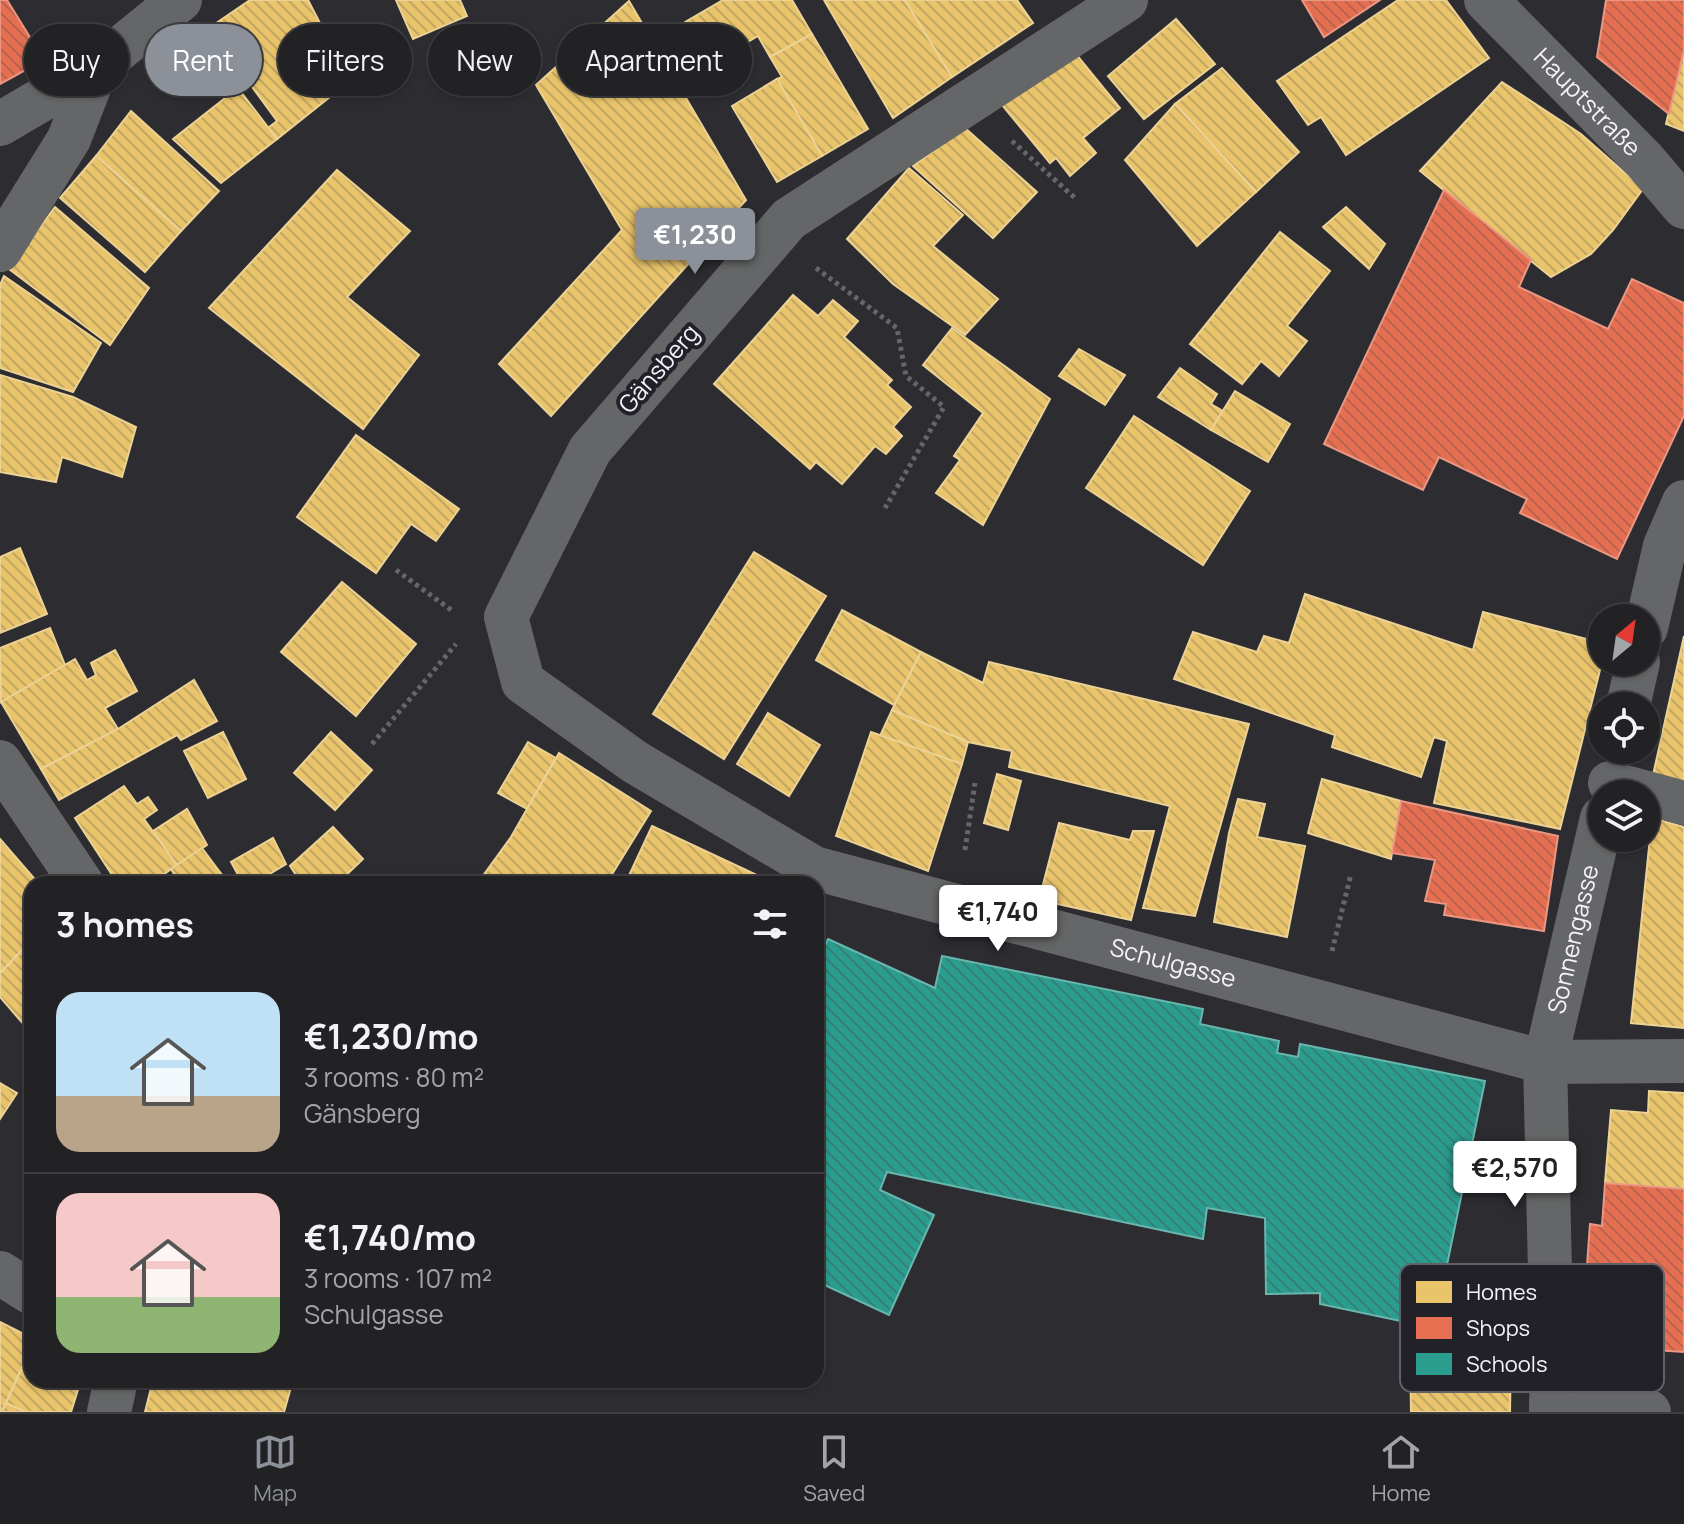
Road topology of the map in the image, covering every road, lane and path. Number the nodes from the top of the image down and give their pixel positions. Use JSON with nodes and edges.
{"nodes":[{"id":1,"x":180,"y":0,"type":"edge"},
{"id":2,"x":1486,"y":0,"type":"edge"},
{"id":3,"x":1114,"y":8,"type":"edge"},
{"id":4,"x":129,"y":41,"type":"edge"},
{"id":5,"x":48,"y":96,"type":"edge"},
{"id":6,"x":86,"y":96,"type":"edge"},
{"id":7,"x":970,"y":102,"type":"junction"},
{"id":8,"x":0,"y":124,"type":"edge"},
{"id":9,"x":1076,"y":199,"type":"dead end"},
{"id":10,"x":1684,"y":207,"type":"edge"},
{"id":11,"x":774,"y":236,"type":"junction"},
{"id":12,"x":0,"y":250,"type":"edge"},
{"id":13,"x":1684,"y":502,"type":"edge"},
{"id":14,"x":885,"y":508,"type":"dead end"},
{"id":15,"x":396,"y":570,"type":"dead end"},
{"id":16,"x":1652,"y":604,"type":"edge"},
{"id":17,"x":493,"y":616,"type":"junction"},
{"id":18,"x":372,"y":744,"type":"dead end"},
{"id":19,"x":0,"y":762,"type":"edge"},
{"id":20,"x":975,"y":783,"type":"dead end"},
{"id":21,"x":1660,"y":798,"type":"edge"},
{"id":22,"x":1684,"y":803,"type":"edge"},
{"id":23,"x":1594,"y":852,"type":"edge"},
{"id":24,"x":1351,"y":874,"type":"dead end"},
{"id":25,"x":77,"y":876,"type":"edge"},
{"id":26,"x":956,"y":907,"type":"junction"},
{"id":27,"x":1319,"y":1002,"type":"junction"},
{"id":28,"x":1684,"y":1061,"type":"edge"},
{"id":29,"x":1545,"y":1062,"type":"junction"},
{"id":30,"x":1550,"y":1264,"type":"edge"},
{"id":31,"x":0,"y":1273,"type":"edge"},
{"id":32,"x":24,"y":1288,"type":"edge"},
{"id":33,"x":114,"y":1388,"type":"edge"},
{"id":34,"x":1551,"y":1410,"type":"edge"},
{"id":35,"x":109,"y":1412,"type":"edge"},
{"id":36,"x":1649,"y":1412,"type":"edge"}],
"edges":[{"from":1,"to":4,"type":"street"},
{"from":2,"to":10,"type":"street","name":"Hauptstraße"},
{"from":3,"to":7,"type":"street","name":"Gänsberg"},
{"from":5,"to":8,"type":"street"},
{"from":6,"to":12,"type":"street"},
{"from":7,"to":9,"type":"path"},
{"from":7,"to":11,"type":"street","name":"Gänsberg"},
{"from":11,"to":14,"type":"path"},
{"from":11,"to":17,"type":"street","name":"Gänsberg"},
{"from":13,"to":16,"type":"street"},
{"from":15,"to":17,"type":"path"},
{"from":17,"to":18,"type":"path"},
{"from":17,"to":26,"type":"street","name":"Schulgasse"},
{"from":19,"to":25,"type":"street"},
{"from":20,"to":26,"type":"path"},
{"from":21,"to":22,"type":"street"},
{"from":23,"to":29,"type":"street","name":"Sonnengasse"},
{"from":24,"to":27,"type":"path"},
{"from":26,"to":27,"type":"street","name":"Schulgasse"},
{"from":27,"to":29,"type":"street","name":"Schulgasse"},
{"from":28,"to":29,"type":"street","name":"Schulgasse"},
{"from":29,"to":30,"type":"street","name":"Sonnengasse"},
{"from":31,"to":32,"type":"street"},
{"from":33,"to":35,"type":"street"},
{"from":34,"to":36,"type":"street"}]}
